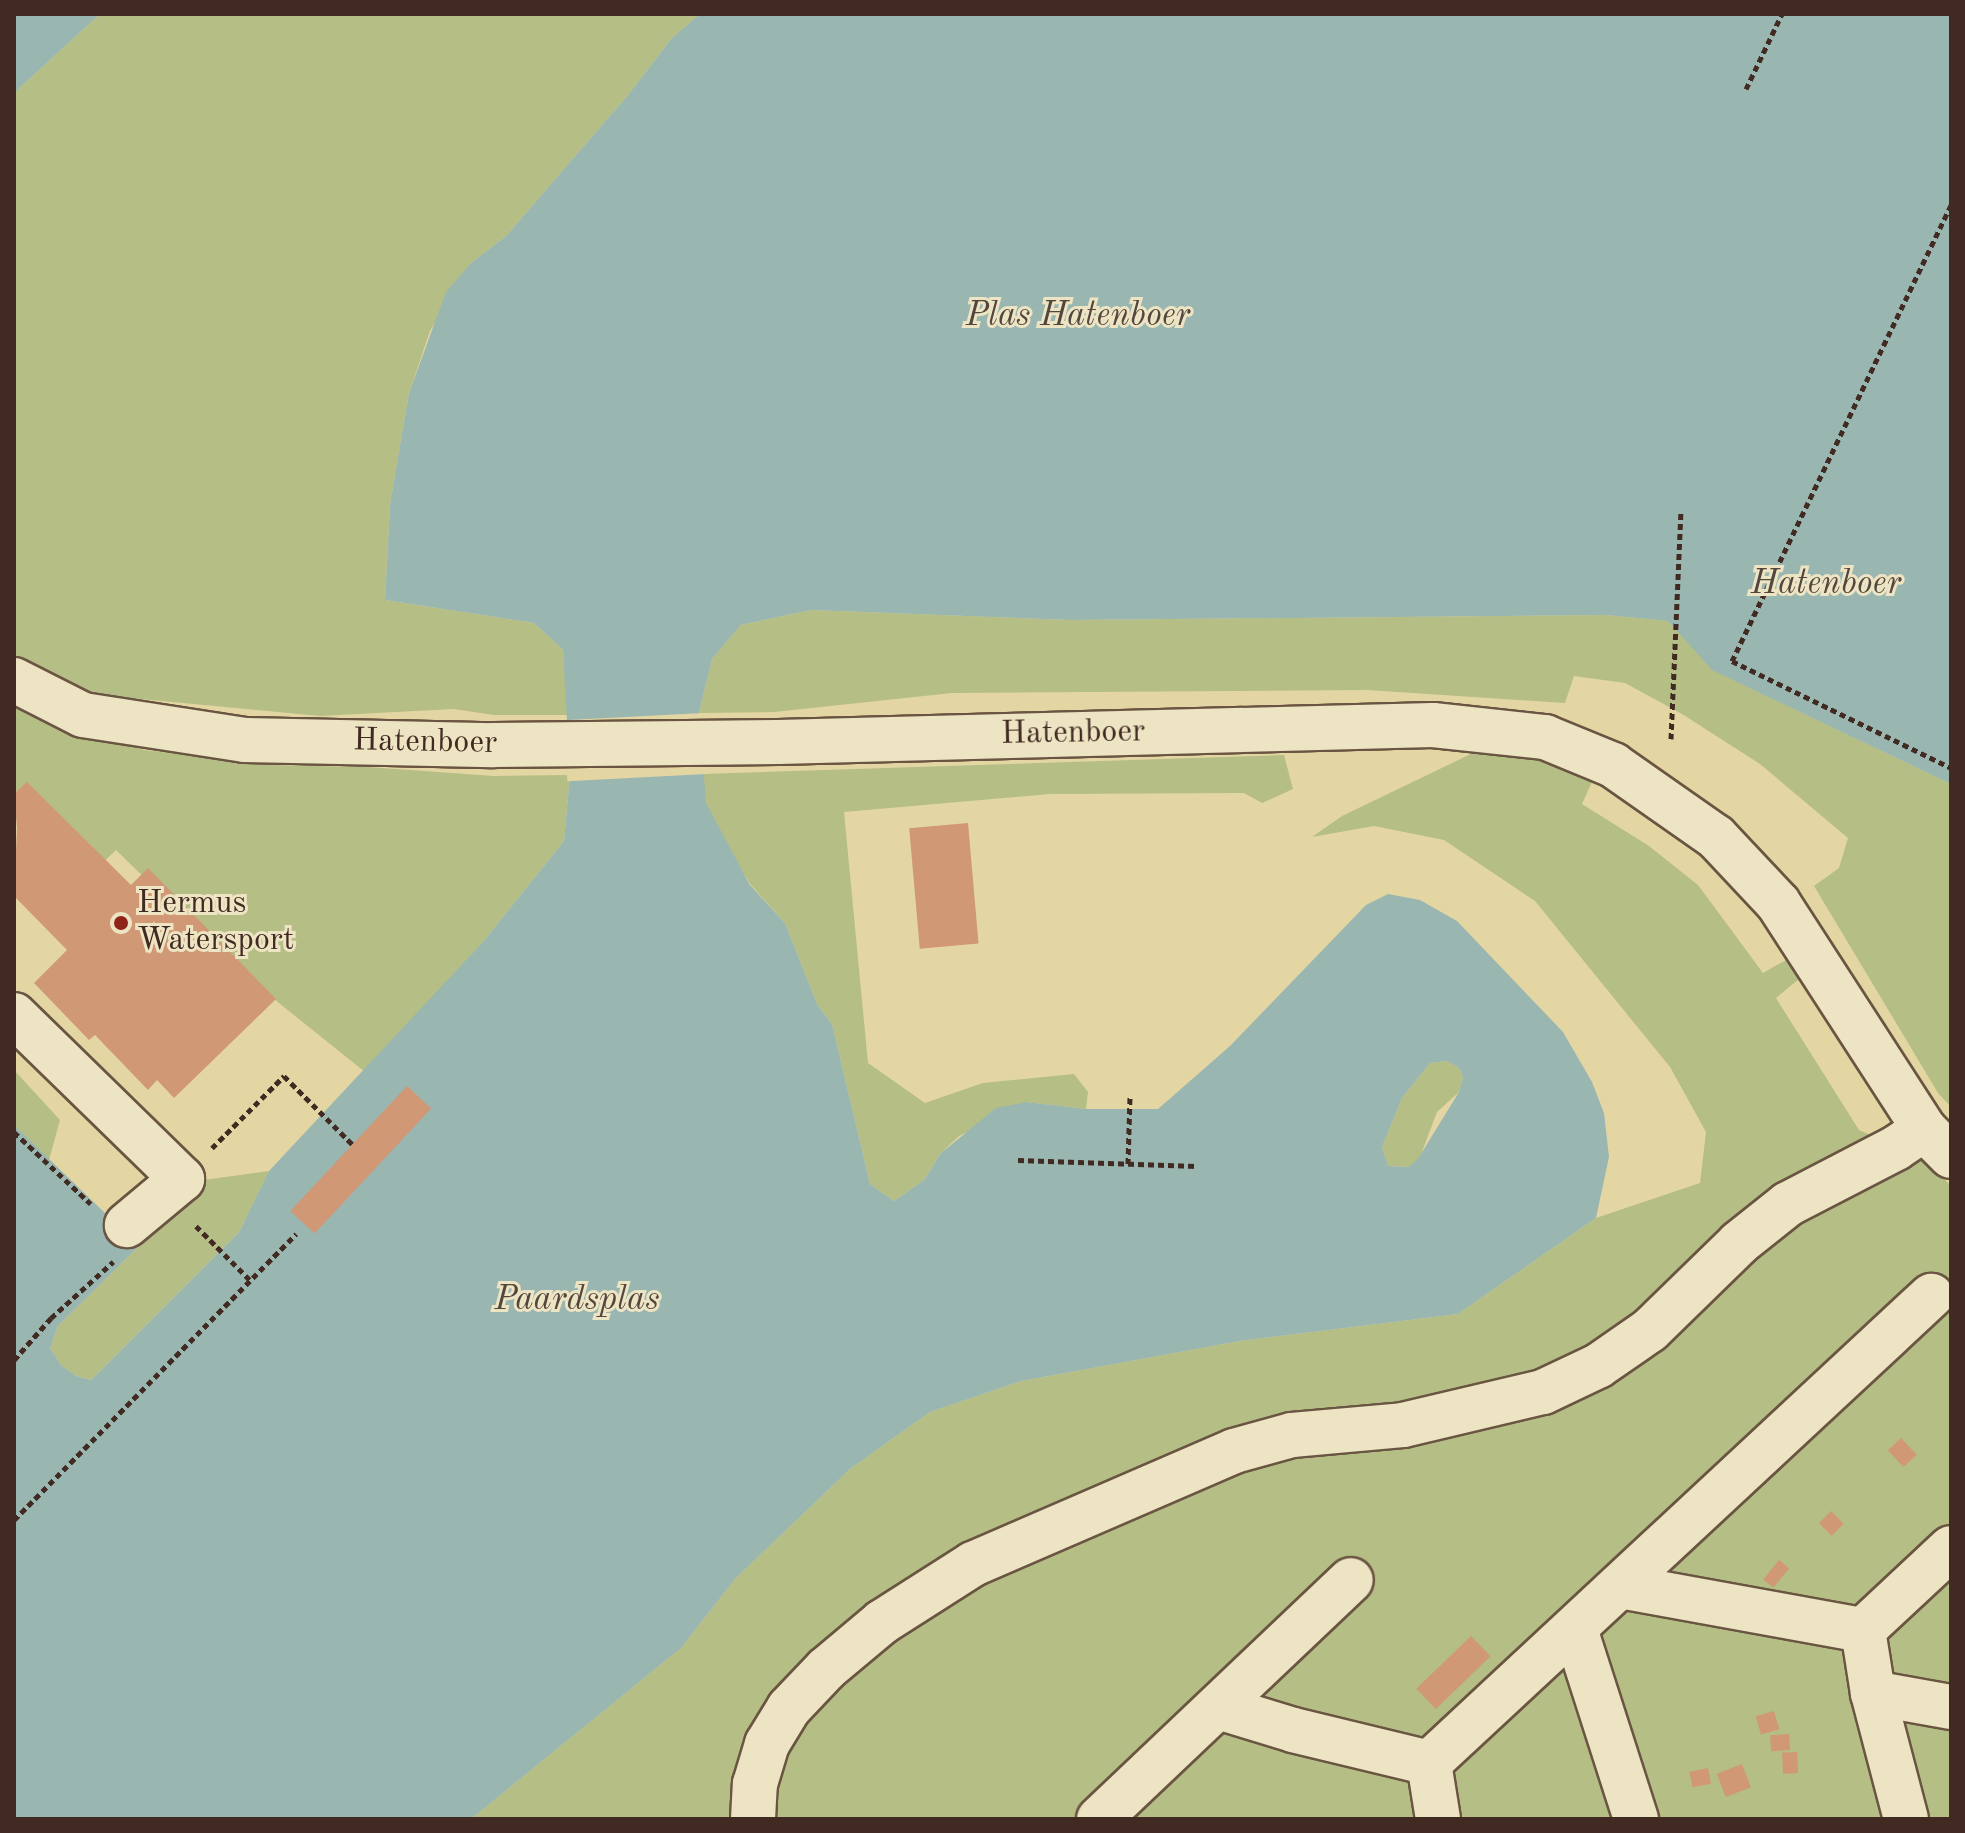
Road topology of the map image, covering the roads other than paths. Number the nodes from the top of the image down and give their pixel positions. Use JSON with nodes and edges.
{"nodes":[{"id":1,"x":14,"y":680,"type":"edge"},
{"id":2,"x":14,"y":1015,"type":"edge"},
{"id":3,"x":1938,"y":1142,"type":"edge"},
{"id":4,"x":114,"y":1232,"type":"road end"},
{"id":5,"x":1931,"y":1296,"type":"dead end"},
{"id":6,"x":1951,"y":1548,"type":"edge"},
{"id":7,"x":1351,"y":1580,"type":"dead end"},
{"id":8,"x":1620,"y":1586,"type":"junction"},
{"id":9,"x":1575,"y":1629,"type":"junction"},
{"id":10,"x":1863,"y":1630,"type":"junction"},
{"id":11,"x":1873,"y":1693,"type":"junction"},
{"id":12,"x":1218,"y":1707,"type":"junction"},
{"id":13,"x":1951,"y":1707,"type":"edge"},
{"id":14,"x":1429,"y":1763,"type":"junction"},
{"id":15,"x":1102,"y":1818,"type":"edge"},
{"id":16,"x":753,"y":1819,"type":"edge"},
{"id":17,"x":1438,"y":1819,"type":"edge"},
{"id":18,"x":1636,"y":1819,"type":"edge"},
{"id":19,"x":1906,"y":1819,"type":"edge"}],
"edges":[{"from":1,"to":3,"type":"street","name":"Hatenboer"},
{"from":2,"to":4,"type":"street"},
{"from":3,"to":16,"type":"street"},
{"from":5,"to":8,"type":"street"},
{"from":6,"to":10,"type":"street"},
{"from":7,"to":12,"type":"street"},
{"from":8,"to":9,"type":"street"},
{"from":8,"to":10,"type":"street"},
{"from":9,"to":14,"type":"street"},
{"from":9,"to":18,"type":"street"},
{"from":10,"to":11,"type":"street"},
{"from":11,"to":13,"type":"street"},
{"from":11,"to":19,"type":"street"},
{"from":12,"to":14,"type":"street"},
{"from":12,"to":15,"type":"street"},
{"from":14,"to":17,"type":"street"}]}
